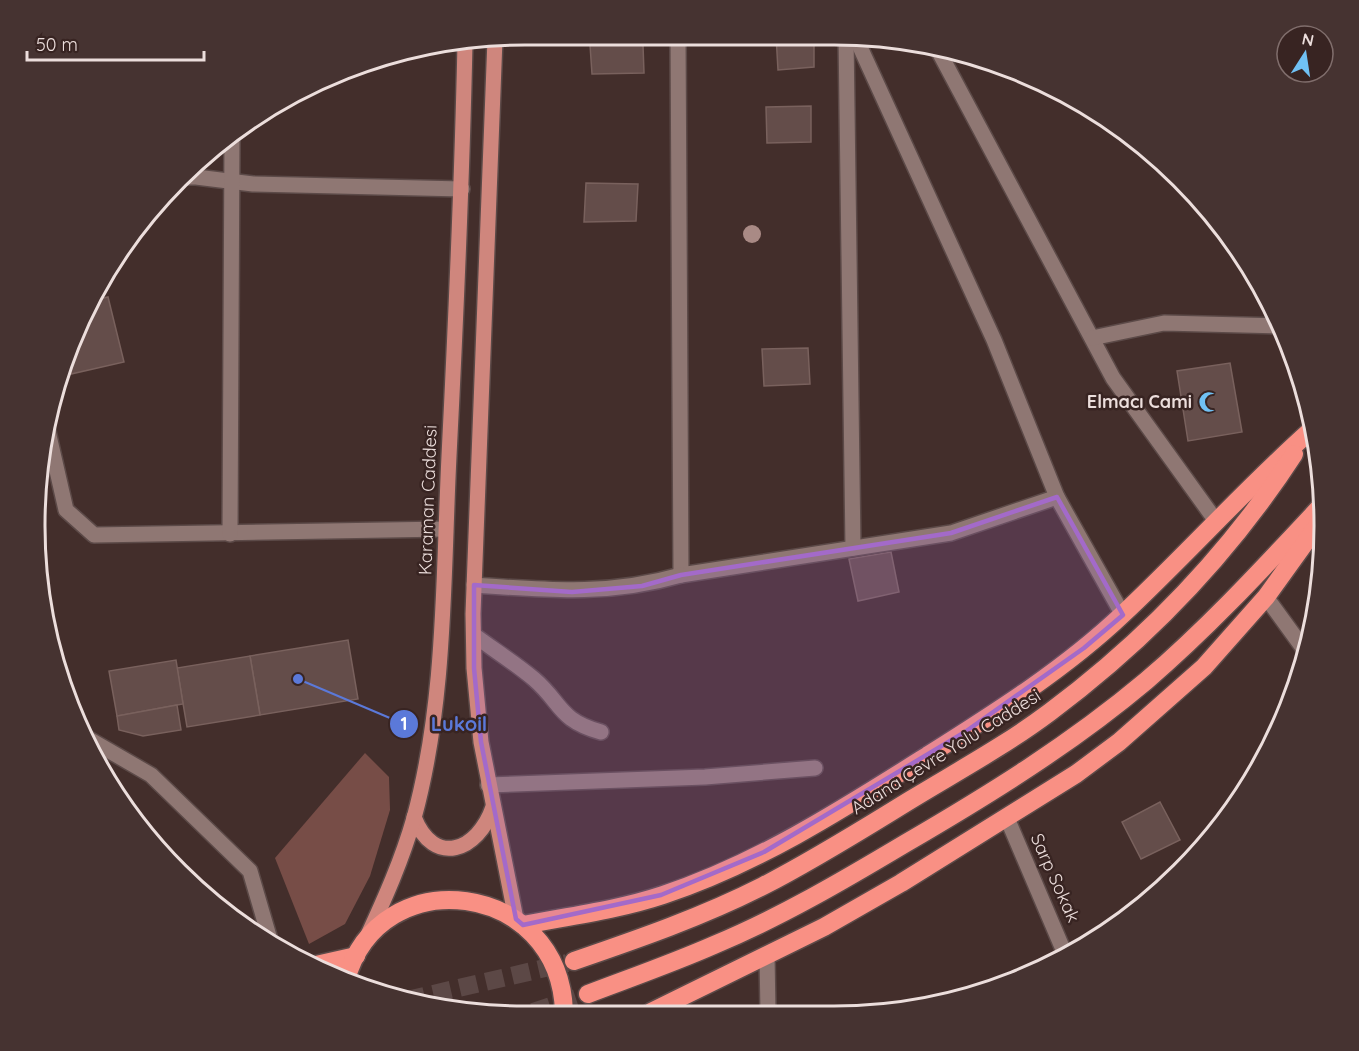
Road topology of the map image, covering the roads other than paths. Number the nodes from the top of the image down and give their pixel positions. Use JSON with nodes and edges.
{"nodes":[{"id":1,"x":678,"y":45,"type":"edge"},
{"id":2,"x":846,"y":45,"type":"edge"},
{"id":3,"x":495,"y":46,"type":"edge"},
{"id":4,"x":859,"y":46,"type":"edge"},
{"id":5,"x":465,"y":49,"type":"edge"},
{"id":6,"x":942,"y":57,"type":"edge"},
{"id":7,"x":232,"y":145,"type":"edge"},
{"id":8,"x":194,"y":178,"type":"edge"},
{"id":9,"x":232,"y":182,"type":"junction"},
{"id":10,"x":462,"y":189,"type":"junction"},
{"id":11,"x":1270,"y":326,"type":"edge"},
{"id":12,"x":1092,"y":338,"type":"junction"},
{"id":13,"x":1305,"y":434,"type":"edge"},
{"id":14,"x":1306,"y":437,"type":"edge"},
{"id":15,"x":52,"y":447,"type":"edge"},
{"id":16,"x":1057,"y":497,"type":"junction"},
{"id":17,"x":1314,"y":515,"type":"edge"},
{"id":18,"x":1216,"y":521,"type":"junction"},
{"id":19,"x":446,"y":529,"type":"junction"},
{"id":20,"x":1314,"y":531,"type":"edge"},
{"id":21,"x":230,"y":534,"type":"junction"},
{"id":22,"x":853,"y":548,"type":"junction"},
{"id":23,"x":681,"y":575,"type":"junction"},
{"id":24,"x":474,"y":585,"type":"junction"},
{"id":25,"x":1266,"y":597,"type":"junction"},
{"id":26,"x":1123,"y":615,"type":"junction"},
{"id":27,"x":474,"y":635,"type":"junction"},
{"id":28,"x":1300,"y":643,"type":"edge"},
{"id":29,"x":601,"y":732,"type":"dead end"},
{"id":30,"x":98,"y":745,"type":"edge"},
{"id":31,"x":815,"y":768,"type":"dead end"},
{"id":32,"x":488,"y":785,"type":"junction"},
{"id":33,"x":493,"y":807,"type":"junction"},
{"id":34,"x":414,"y":817,"type":"junction"},
{"id":35,"x":1007,"y":818,"type":"junction"},
{"id":36,"x":520,"y":922,"type":"junction"},
{"id":37,"x":267,"y":930,"type":"edge"},
{"id":38,"x":1062,"y":948,"type":"edge"},
{"id":39,"x":359,"y":951,"type":"junction"},
{"id":40,"x":767,"y":956,"type":"junction"},
{"id":41,"x":574,"y":961,"type":"tunnel mouth"},
{"id":42,"x":326,"y":962,"type":"edge"},
{"id":43,"x":350,"y":972,"type":"edge"},
{"id":44,"x":588,"y":994,"type":"tunnel mouth"},
{"id":45,"x":563,"y":1006,"type":"edge"},
{"id":46,"x":663,"y":1006,"type":"edge"},
{"id":47,"x":768,"y":1006,"type":"edge"}],
"edges":[{"from":1,"to":23,"type":"street"},
{"from":2,"to":22,"type":"street"},
{"from":3,"to":24,"type":"main road"},
{"from":4,"to":16,"type":"street"},
{"from":5,"to":10,"type":"main road","name":"Karaman Caddesi"},
{"from":6,"to":12,"type":"street"},
{"from":7,"to":9,"type":"street"},
{"from":8,"to":9,"type":"street"},
{"from":9,"to":10,"type":"street"},
{"from":9,"to":21,"type":"street"},
{"from":10,"to":19,"type":"main road","name":"Karaman Caddesi"},
{"from":11,"to":12,"type":"street"},
{"from":12,"to":18,"type":"street"},
{"from":13,"to":18,"type":"highway"},
{"from":14,"to":41,"type":"highway","name":"Adana Çevre Yolu Caddesi"},
{"from":15,"to":21,"type":"street"},
{"from":16,"to":22,"type":"street"},
{"from":16,"to":26,"type":"street"},
{"from":17,"to":44,"type":"highway"},
{"from":18,"to":26,"type":"highway"},
{"from":19,"to":21,"type":"street"},
{"from":19,"to":34,"type":"main road","name":"Karaman Caddesi"},
{"from":20,"to":25,"type":"highway"},
{"from":22,"to":23,"type":"street"},
{"from":23,"to":24,"type":"street"},
{"from":24,"to":27,"type":"main road"},
{"from":25,"to":28,"type":"street"},
{"from":25,"to":35,"type":"highway"},
{"from":26,"to":36,"type":"highway"},
{"from":27,"to":29,"type":"street"},
{"from":27,"to":32,"type":"main road"},
{"from":30,"to":37,"type":"street"},
{"from":31,"to":32,"type":"street"},
{"from":32,"to":33,"type":"main road"},
{"from":33,"to":34,"type":"main road"},
{"from":33,"to":36,"type":"main road"},
{"from":34,"to":39,"type":"main road","name":"Karaman Caddesi"},
{"from":35,"to":38,"type":"street","name":"Sarp Sokak"},
{"from":35,"to":40,"type":"highway"},
{"from":36,"to":39,"type":"highway"},
{"from":36,"to":45,"type":"highway"},
{"from":39,"to":42,"type":"highway"},
{"from":39,"to":43,"type":"highway"},
{"from":40,"to":46,"type":"highway"},
{"from":40,"to":47,"type":"street"}]}
